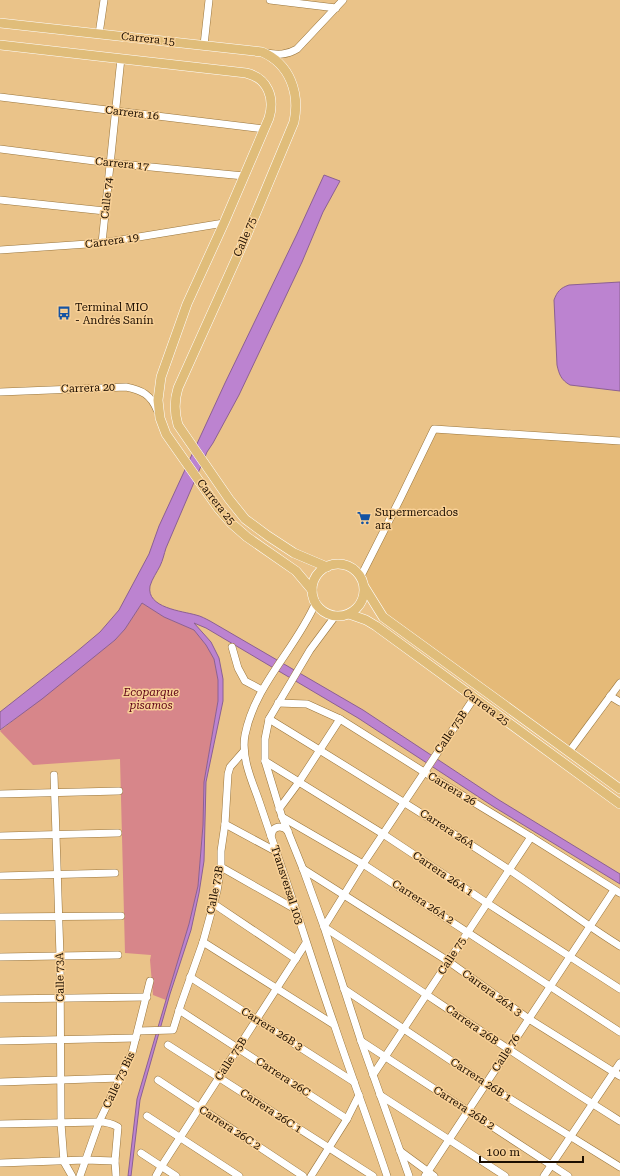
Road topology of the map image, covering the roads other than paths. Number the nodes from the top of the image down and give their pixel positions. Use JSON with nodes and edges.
{"nodes":[{"id":1,"x":104,"y":0,"type":"edge"},
{"id":2,"x":209,"y":0,"type":"edge"},
{"id":3,"x":270,"y":0,"type":"edge"},
{"id":4,"x":343,"y":0,"type":"edge"},
{"id":5,"x":336,"y":8,"type":"junction"},
{"id":6,"x":1,"y":23,"type":"edge"},
{"id":7,"x":99,"y":34,"type":"junction"},
{"id":8,"x":0,"y":45,"type":"edge"},
{"id":9,"x":204,"y":45,"type":"junction"},
{"id":10,"x":262,"y":52,"type":"junction"},
{"id":11,"x":121,"y":58,"type":"junction"},
{"id":12,"x":288,"y":73,"type":"joint"},
{"id":13,"x":0,"y":97,"type":"edge"},
{"id":14,"x":115,"y":111,"type":"junction"},
{"id":15,"x":264,"y":129,"type":"junction"},
{"id":16,"x":0,"y":149,"type":"edge"},
{"id":17,"x":110,"y":162,"type":"junction"},
{"id":18,"x":244,"y":176,"type":"junction"},
{"id":19,"x":0,"y":200,"type":"edge"},
{"id":20,"x":105,"y":212,"type":"junction"},
{"id":21,"x":224,"y":223,"type":"junction"},
{"id":22,"x":102,"y":243,"type":"junction"},
{"id":23,"x":0,"y":250,"type":"edge"},
{"id":24,"x":0,"y":392,"type":"edge"},
{"id":25,"x":175,"y":397,"type":"joint"},
{"id":26,"x":160,"y":418,"type":"junction"},
{"id":27,"x":620,"y":442,"type":"edge"},
{"id":28,"x":327,"y":567,"type":"junction"},
{"id":29,"x":361,"y":576,"type":"junction"},
{"id":30,"x":364,"y":588,"type":"junction"},
{"id":31,"x":312,"y":590,"type":"junction"},
{"id":32,"x":316,"y":602,"type":"junction"},
{"id":33,"x":348,"y":614,"type":"junction"},
{"id":34,"x":336,"y":616,"type":"junction"},
{"id":35,"x":232,"y":647,"type":"dead end"},
{"id":36,"x":620,"y":683,"type":"edge"},
{"id":37,"x":262,"y":690,"type":"junction"},
{"id":38,"x":610,"y":696,"type":"junction"},
{"id":39,"x":474,"y":698,"type":"junction"},
{"id":40,"x":620,"y":702,"type":"edge"},
{"id":41,"x":278,"y":703,"type":"junction"},
{"id":42,"x":269,"y":719,"type":"junction"},
{"id":43,"x":340,"y":719,"type":"junction"},
{"id":44,"x":320,"y":750,"type":"junction"},
{"id":45,"x":244,"y":751,"type":"junction"},
{"id":46,"x":569,"y":752,"type":"junction"},
{"id":47,"x":265,"y":761,"type":"junction"},
{"id":48,"x":425,"y":771,"type":"junction"},
{"id":49,"x":54,"y":775,"type":"dead end"},
{"id":50,"x":299,"y":782,"type":"junction"},
{"id":51,"x":620,"y":789,"type":"edge"},
{"id":52,"x":120,"y":791,"type":"dead end"},
{"id":53,"x":55,"y":793,"type":"junction"},
{"id":54,"x":0,"y":794,"type":"edge"},
{"id":55,"x":405,"y":802,"type":"junction"},
{"id":56,"x":620,"y":804,"type":"edge"},
{"id":57,"x":279,"y":809,"type":"junction"},
{"id":58,"x":282,"y":817,"type":"junction"},
{"id":59,"x":226,"y":824,"type":"junction"},
{"id":60,"x":288,"y":831,"type":"junction"},
{"id":61,"x":118,"y":833,"type":"dead end"},
{"id":62,"x":56,"y":834,"type":"junction"},
{"id":63,"x":383,"y":834,"type":"junction"},
{"id":64,"x":0,"y":836,"type":"edge"},
{"id":65,"x":271,"y":836,"type":"junction"},
{"id":66,"x":531,"y":837,"type":"junction"},
{"id":67,"x":277,"y":852,"type":"junction"},
{"id":68,"x":363,"y":864,"type":"junction"},
{"id":69,"x":221,"y":868,"type":"junction"},
{"id":70,"x":303,"y":869,"type":"junction"},
{"id":71,"x":509,"y":870,"type":"junction"},
{"id":72,"x":115,"y":873,"type":"dead end"},
{"id":73,"x":57,"y":874,"type":"junction"},
{"id":74,"x":0,"y":876,"type":"edge"},
{"id":75,"x":617,"y":892,"type":"edge"},
{"id":76,"x":343,"y":895,"type":"junction"},
{"id":77,"x":487,"y":903,"type":"junction"},
{"id":78,"x":214,"y":904,"type":"junction"},
{"id":79,"x":295,"y":909,"type":"junction"},
{"id":80,"x":59,"y":916,"type":"junction"},
{"id":81,"x":121,"y":916,"type":"dead end"},
{"id":82,"x":0,"y":917,"type":"edge"},
{"id":83,"x":324,"y":927,"type":"junction"},
{"id":84,"x":590,"y":927,"type":"junction"},
{"id":85,"x":468,"y":932,"type":"junction"},
{"id":86,"x":203,"y":942,"type":"junction"},
{"id":87,"x":306,"y":943,"type":"junction"},
{"id":88,"x":620,"y":946,"type":"edge"},
{"id":89,"x":118,"y":955,"type":"dead end"},
{"id":90,"x":60,"y":956,"type":"junction"},
{"id":91,"x":0,"y":957,"type":"edge"},
{"id":92,"x":570,"y":957,"type":"junction"},
{"id":93,"x":296,"y":959,"type":"junction"},
{"id":94,"x":448,"y":962,"type":"junction"},
{"id":95,"x":190,"y":977,"type":"junction"},
{"id":96,"x":150,"y":981,"type":"dead end"},
{"id":97,"x":550,"y":987,"type":"junction"},
{"id":98,"x":277,"y":989,"type":"junction"},
{"id":99,"x":344,"y":989,"type":"junction"},
{"id":100,"x":620,"y":989,"type":"edge"},
{"id":101,"x":427,"y":994,"type":"junction"},
{"id":102,"x":147,"y":997,"type":"junction"},
{"id":103,"x":61,"y":998,"type":"junction"},
{"id":104,"x":0,"y":999,"type":"edge"},
{"id":105,"x":179,"y":1010,"type":"junction"},
{"id":106,"x":529,"y":1019,"type":"junction"},
{"id":107,"x":257,"y":1020,"type":"junction"},
{"id":108,"x":334,"y":1024,"type":"junction"},
{"id":109,"x":403,"y":1029,"type":"junction"},
{"id":110,"x":620,"y":1032,"type":"edge"},
{"id":111,"x":137,"y":1034,"type":"junction"},
{"id":112,"x":60,"y":1039,"type":"junction"},
{"id":113,"x":0,"y":1041,"type":"edge"},
{"id":114,"x":361,"y":1041,"type":"junction"},
{"id":115,"x":168,"y":1045,"type":"dead end"},
{"id":116,"x":238,"y":1048,"type":"junction"},
{"id":117,"x":508,"y":1050,"type":"junction"},
{"id":118,"x":385,"y":1057,"type":"junction"},
{"id":119,"x":620,"y":1063,"type":"edge"},
{"id":120,"x":617,"y":1074,"type":"edge"},
{"id":121,"x":373,"y":1075,"type":"junction"},
{"id":122,"x":120,"y":1078,"type":"junction"},
{"id":123,"x":219,"y":1078,"type":"junction"},
{"id":124,"x":61,"y":1080,"type":"junction"},
{"id":125,"x":158,"y":1080,"type":"dead end"},
{"id":126,"x":0,"y":1082,"type":"edge"},
{"id":127,"x":354,"y":1082,"type":"junction"},
{"id":128,"x":486,"y":1084,"type":"junction"},
{"id":129,"x":359,"y":1095,"type":"junction"},
{"id":130,"x":380,"y":1095,"type":"junction"},
{"id":131,"x":592,"y":1104,"type":"junction"},
{"id":132,"x":200,"y":1108,"type":"junction"},
{"id":133,"x":468,"y":1111,"type":"junction"},
{"id":134,"x":147,"y":1116,"type":"dead end"},
{"id":135,"x":347,"y":1119,"type":"junction"},
{"id":136,"x":620,"y":1121,"type":"edge"},
{"id":137,"x":99,"y":1122,"type":"junction"},
{"id":138,"x":61,"y":1123,"type":"junction"},
{"id":139,"x":0,"y":1124,"type":"edge"},
{"id":140,"x":571,"y":1136,"type":"junction"},
{"id":141,"x":180,"y":1138,"type":"junction"},
{"id":142,"x":449,"y":1140,"type":"junction"},
{"id":143,"x":329,"y":1148,"type":"junction"},
{"id":144,"x":400,"y":1151,"type":"junction"},
{"id":145,"x":141,"y":1153,"type":"dead end"},
{"id":146,"x":86,"y":1160,"type":"junction"},
{"id":147,"x":115,"y":1161,"type":"junction"},
{"id":148,"x":64,"y":1162,"type":"junction"},
{"id":149,"x":0,"y":1163,"type":"edge"},
{"id":150,"x":551,"y":1165,"type":"junction"},
{"id":151,"x":161,"y":1166,"type":"junction"},
{"id":152,"x":620,"y":1167,"type":"edge"},
{"id":153,"x":426,"y":1174,"type":"edge"},
{"id":154,"x":72,"y":1176,"type":"edge"},
{"id":155,"x":80,"y":1176,"type":"edge"},
{"id":156,"x":116,"y":1176,"type":"edge"},
{"id":157,"x":156,"y":1176,"type":"edge"},
{"id":158,"x":176,"y":1176,"type":"edge"},
{"id":159,"x":239,"y":1176,"type":"edge"},
{"id":160,"x":303,"y":1176,"type":"edge"},
{"id":161,"x":310,"y":1176,"type":"edge"},
{"id":162,"x":373,"y":1176,"type":"edge"},
{"id":163,"x":387,"y":1176,"type":"edge"},
{"id":164,"x":409,"y":1176,"type":"edge"},
{"id":165,"x":434,"y":1176,"type":"edge"},
{"id":166,"x":505,"y":1176,"type":"edge"},
{"id":167,"x":544,"y":1176,"type":"edge"},
{"id":168,"x":568,"y":1176,"type":"edge"}],
"edges":[{"from":1,"to":7,"type":"street"},
{"from":2,"to":9,"type":"street"},
{"from":3,"to":5,"type":"street"},
{"from":4,"to":5,"type":"street"},
{"from":5,"to":10,"type":"street"},
{"from":6,"to":7,"type":"main road","name":"Carrera 15"},
{"from":7,"to":9,"type":"main road","name":"Carrera 15"},
{"from":8,"to":11,"type":"main road","name":"Carrera 15"},
{"from":9,"to":10,"type":"main road","name":"Carrera 15"},
{"from":10,"to":12,"type":"main road","name":"Carrera 15"},
{"from":11,"to":14,"type":"street","name":"Calle 74"},
{"from":11,"to":15,"type":"main road","name":"Carrera 15"},
{"from":12,"to":25,"type":"main road","name":"Calle 75"},
{"from":13,"to":14,"type":"street","name":"Carrera 16"},
{"from":14,"to":15,"type":"street","name":"Carrera 16"},
{"from":14,"to":17,"type":"street","name":"Calle 74"},
{"from":15,"to":18,"type":"main road"},
{"from":16,"to":17,"type":"street","name":"Carrera 17"},
{"from":17,"to":18,"type":"street","name":"Carrera 17"},
{"from":17,"to":20,"type":"street","name":"Calle 74"},
{"from":18,"to":21,"type":"main road"},
{"from":19,"to":20,"type":"street"},
{"from":20,"to":22,"type":"street","name":"Calle 74"},
{"from":21,"to":22,"type":"street","name":"Carrera 19"},
{"from":21,"to":26,"type":"main road","name":"Carrera 25"},
{"from":22,"to":23,"type":"street","name":"Carrera 19"},
{"from":24,"to":26,"type":"street","name":"Carrera 20"},
{"from":25,"to":28,"type":"main road","name":"Carrera 25"},
{"from":26,"to":31,"type":"main road","name":"Carrera 25"},
{"from":27,"to":29,"type":"street"},
{"from":28,"to":29,"type":"main road","name":"Carrera 25"},
{"from":28,"to":31,"type":"main road"},
{"from":29,"to":30,"type":"main road","name":"Carrera 25"},
{"from":30,"to":33,"type":"main road"},
{"from":30,"to":46,"type":"main road","name":"Carrera 25"},
{"from":31,"to":32,"type":"main road","name":"Carrera 25"},
{"from":32,"to":34,"type":"main road"},
{"from":32,"to":37,"type":"street","name":"Transversal 103"},
{"from":33,"to":34,"type":"main road","name":"Carrera 25"},
{"from":33,"to":39,"type":"main road","name":"Carrera 25"},
{"from":34,"to":41,"type":"street","name":"Transversal 103"},
{"from":35,"to":37,"type":"street"},
{"from":36,"to":38,"type":"street"},
{"from":37,"to":45,"type":"street","name":"Transversal 103"},
{"from":38,"to":40,"type":"street"},
{"from":38,"to":46,"type":"street"},
{"from":39,"to":48,"type":"street","name":"Calle 75B"},
{"from":39,"to":56,"type":"main road","name":"Carrera 25"},
{"from":41,"to":42,"type":"street","name":"Transversal 103"},
{"from":41,"to":43,"type":"street","name":"Carrera 26"},
{"from":42,"to":44,"type":"street","name":"Carrera 26A"},
{"from":42,"to":47,"type":"street","name":"Transversal 103"},
{"from":43,"to":44,"type":"street"},
{"from":43,"to":48,"type":"street","name":"Carrera 26"},
{"from":44,"to":50,"type":"street"},
{"from":44,"to":55,"type":"street","name":"Carrera 26A"},
{"from":45,"to":59,"type":"street","name":"Calle 73B"},
{"from":45,"to":65,"type":"street","name":"Transversal 103"},
{"from":46,"to":51,"type":"main road","name":"Carrera 25"},
{"from":47,"to":50,"type":"street","name":"Carrera 26A 1"},
{"from":47,"to":57,"type":"street","name":"Transversal 103"},
{"from":48,"to":55,"type":"street","name":"Calle 75B"},
{"from":48,"to":66,"type":"street","name":"Carrera 26"},
{"from":49,"to":53,"type":"street","name":"Calle 73A"},
{"from":50,"to":57,"type":"street"},
{"from":50,"to":63,"type":"street","name":"Carrera 26A 1"},
{"from":52,"to":53,"type":"street"},
{"from":53,"to":54,"type":"street"},
{"from":53,"to":62,"type":"street","name":"Calle 73A"},
{"from":55,"to":63,"type":"street","name":"Calle 75B"},
{"from":55,"to":71,"type":"street","name":"Carrera 26A"},
{"from":57,"to":58,"type":"street","name":"Transversal 103"},
{"from":58,"to":60,"type":"street","name":"Transversal 103"},
{"from":58,"to":68,"type":"street","name":"Carrera 26A 2"},
{"from":59,"to":67,"type":"street"},
{"from":59,"to":69,"type":"street","name":"Calle 73B"},
{"from":60,"to":65,"type":"street"},
{"from":60,"to":70,"type":"street","name":"Transversal 103"},
{"from":61,"to":62,"type":"street"},
{"from":62,"to":64,"type":"street"},
{"from":62,"to":73,"type":"street","name":"Calle 73A"},
{"from":63,"to":68,"type":"street","name":"Calle 75B"},
{"from":63,"to":77,"type":"street","name":"Carrera 26A 1"},
{"from":65,"to":67,"type":"street","name":"Transversal 103"},
{"from":66,"to":71,"type":"street","name":"Calle 75"},
{"from":66,"to":75,"type":"street","name":"Carrera 26"},
{"from":67,"to":79,"type":"street","name":"Transversal 103"},
{"from":68,"to":76,"type":"street","name":"Calle 75B"},
{"from":68,"to":85,"type":"street","name":"Carrera 26A 2"},
{"from":69,"to":78,"type":"street","name":"Calle 73B"},
{"from":69,"to":79,"type":"street"},
{"from":70,"to":76,"type":"street","name":"Carrera 26A 3"},
{"from":70,"to":83,"type":"street","name":"Transversal 103"},
{"from":71,"to":77,"type":"street","name":"Calle 75"},
{"from":71,"to":84,"type":"street","name":"Carrera 26A"},
{"from":72,"to":73,"type":"street"},
{"from":73,"to":74,"type":"street"},
{"from":73,"to":80,"type":"street","name":"Calle 73A"},
{"from":75,"to":84,"type":"street","name":"Calle 76"},
{"from":76,"to":83,"type":"street","name":"Calle 75B"},
{"from":76,"to":94,"type":"street","name":"Carrera 26A 3"},
{"from":77,"to":85,"type":"street","name":"Calle 75"},
{"from":77,"to":92,"type":"street","name":"Carrera 26A 1"},
{"from":78,"to":86,"type":"street","name":"Calle 73B"},
{"from":78,"to":93,"type":"street"},
{"from":79,"to":87,"type":"street","name":"Transversal 103"},
{"from":80,"to":81,"type":"street"},
{"from":80,"to":82,"type":"street"},
{"from":80,"to":90,"type":"street","name":"Calle 73A"},
{"from":83,"to":99,"type":"street","name":"Transversal 103"},
{"from":83,"to":101,"type":"street","name":"Carrera 26B"},
{"from":84,"to":88,"type":"street","name":"Carrera 26A"},
{"from":84,"to":92,"type":"street","name":"Calle 76"},
{"from":85,"to":94,"type":"street","name":"Calle 75"},
{"from":85,"to":97,"type":"street","name":"Carrera 26A 2"},
{"from":86,"to":95,"type":"street","name":"Calle 73B"},
{"from":86,"to":98,"type":"street"},
{"from":87,"to":93,"type":"street","name":"Calle 75B"},
{"from":87,"to":108,"type":"street","name":"Transversal 103"},
{"from":89,"to":90,"type":"street"},
{"from":90,"to":91,"type":"street"},
{"from":90,"to":103,"type":"street","name":"Calle 73A"},
{"from":92,"to":97,"type":"street","name":"Calle 76"},
{"from":92,"to":100,"type":"street","name":"Carrera 26A 1"},
{"from":93,"to":98,"type":"street","name":"Calle 75B"},
{"from":94,"to":101,"type":"street","name":"Calle 75"},
{"from":94,"to":106,"type":"street","name":"Carrera 26A 3"},
{"from":95,"to":105,"type":"street","name":"Calle 73B"},
{"from":95,"to":107,"type":"street","name":"Carrera 26B 3"},
{"from":96,"to":102,"type":"street","name":"Calle 73 Bis"},
{"from":97,"to":106,"type":"street","name":"Calle 76"},
{"from":97,"to":110,"type":"street","name":"Carrera 26A 2"},
{"from":98,"to":107,"type":"street","name":"Calle 75B"},
{"from":98,"to":108,"type":"street"},
{"from":99,"to":109,"type":"street","name":"Carrera 26B 1"},
{"from":99,"to":114,"type":"street","name":"Transversal 103"},
{"from":101,"to":109,"type":"street","name":"Calle 75"},
{"from":101,"to":117,"type":"street","name":"Carrera 26B"},
{"from":102,"to":103,"type":"street"},
{"from":102,"to":111,"type":"street","name":"Calle 73 Bis"},
{"from":103,"to":104,"type":"street"},
{"from":103,"to":112,"type":"street","name":"Calle 73A"},
{"from":105,"to":111,"type":"street","name":"Calle 73B"},
{"from":105,"to":116,"type":"street","name":"Carrera 26C"},
{"from":106,"to":117,"type":"street","name":"Calle 76"},
{"from":106,"to":120,"type":"street","name":"Carrera 26A 3"},
{"from":107,"to":116,"type":"street","name":"Calle 75B"},
{"from":107,"to":127,"type":"street","name":"Carrera 26B 3"},
{"from":108,"to":127,"type":"street","name":"Transversal 103"},
{"from":109,"to":118,"type":"street","name":"Calle 75"},
{"from":109,"to":128,"type":"street","name":"Carrera 26B 1"},
{"from":111,"to":112,"type":"street"},
{"from":111,"to":122,"type":"street","name":"Calle 73 Bis"},
{"from":112,"to":113,"type":"street"},
{"from":112,"to":124,"type":"street","name":"Calle 73A"},
{"from":114,"to":118,"type":"street","name":"Carrera 26B 2"},
{"from":114,"to":121,"type":"street","name":"Transversal 103"},
{"from":115,"to":123,"type":"street","name":"Carrera 26C 1"},
{"from":116,"to":123,"type":"street","name":"Calle 75B"},
{"from":116,"to":135,"type":"street","name":"Carrera 26C"},
{"from":117,"to":128,"type":"street","name":"Calle 76"},
{"from":117,"to":131,"type":"street","name":"Carrera 26B"},
{"from":118,"to":121,"type":"street","name":"Calle 75"},
{"from":118,"to":133,"type":"street","name":"Carrera 26B 2"},
{"from":119,"to":120,"type":"street"},
{"from":120,"to":131,"type":"street"},
{"from":121,"to":130,"type":"street","name":"Transversal 103"},
{"from":122,"to":124,"type":"street"},
{"from":122,"to":137,"type":"street","name":"Calle 73 Bis"},
{"from":123,"to":132,"type":"street","name":"Calle 75B"},
{"from":123,"to":143,"type":"street","name":"Carrera 26C 1"},
{"from":124,"to":126,"type":"street"},
{"from":124,"to":138,"type":"street","name":"Calle 73A"},
{"from":125,"to":132,"type":"street","name":"Carrera 26C 2"},
{"from":127,"to":129,"type":"street","name":"Transversal 103"},
{"from":128,"to":133,"type":"street","name":"Calle 76"},
{"from":128,"to":140,"type":"street","name":"Carrera 26B 1"},
{"from":129,"to":135,"type":"street"},
{"from":129,"to":163,"type":"street","name":"Transversal 103"},
{"from":130,"to":142,"type":"street"},
{"from":130,"to":144,"type":"street","name":"Transversal 103"},
{"from":131,"to":136,"type":"street","name":"Carrera 26B"},
{"from":131,"to":140,"type":"street"},
{"from":132,"to":141,"type":"street","name":"Calle 75B"},
{"from":132,"to":160,"type":"street","name":"Carrera 26C 2"},
{"from":133,"to":142,"type":"street","name":"Calle 76"},
{"from":133,"to":150,"type":"street","name":"Carrera 26B 2"},
{"from":134,"to":141,"type":"street"},
{"from":135,"to":143,"type":"street"},
{"from":137,"to":138,"type":"street"},
{"from":137,"to":146,"type":"street","name":"Calle 73 Bis"},
{"from":137,"to":147,"type":"street"},
{"from":138,"to":139,"type":"street"},
{"from":138,"to":148,"type":"street","name":"Calle 73A"},
{"from":140,"to":150,"type":"street"},
{"from":140,"to":152,"type":"street","name":"Carrera 26B 1"},
{"from":141,"to":151,"type":"street","name":"Calle 75B"},
{"from":141,"to":159,"type":"street"},
{"from":142,"to":153,"type":"street","name":"Calle 76"},
{"from":142,"to":166,"type":"street"},
{"from":143,"to":161,"type":"street"},
{"from":143,"to":162,"type":"street","name":"Carrera 26C 1"},
{"from":144,"to":153,"type":"street"},
{"from":144,"to":164,"type":"street","name":"Transversal 103"},
{"from":145,"to":151,"type":"street"},
{"from":146,"to":147,"type":"street"},
{"from":146,"to":148,"type":"street"},
{"from":146,"to":155,"type":"street","name":"Calle 73 Bis"},
{"from":147,"to":156,"type":"street"},
{"from":148,"to":149,"type":"street"},
{"from":148,"to":154,"type":"street","name":"Calle 73A"},
{"from":150,"to":167,"type":"street"},
{"from":150,"to":168,"type":"street","name":"Carrera 26B 2"},
{"from":151,"to":157,"type":"street","name":"Calle 75B"},
{"from":151,"to":158,"type":"street"},
{"from":153,"to":165,"type":"street"}]}
